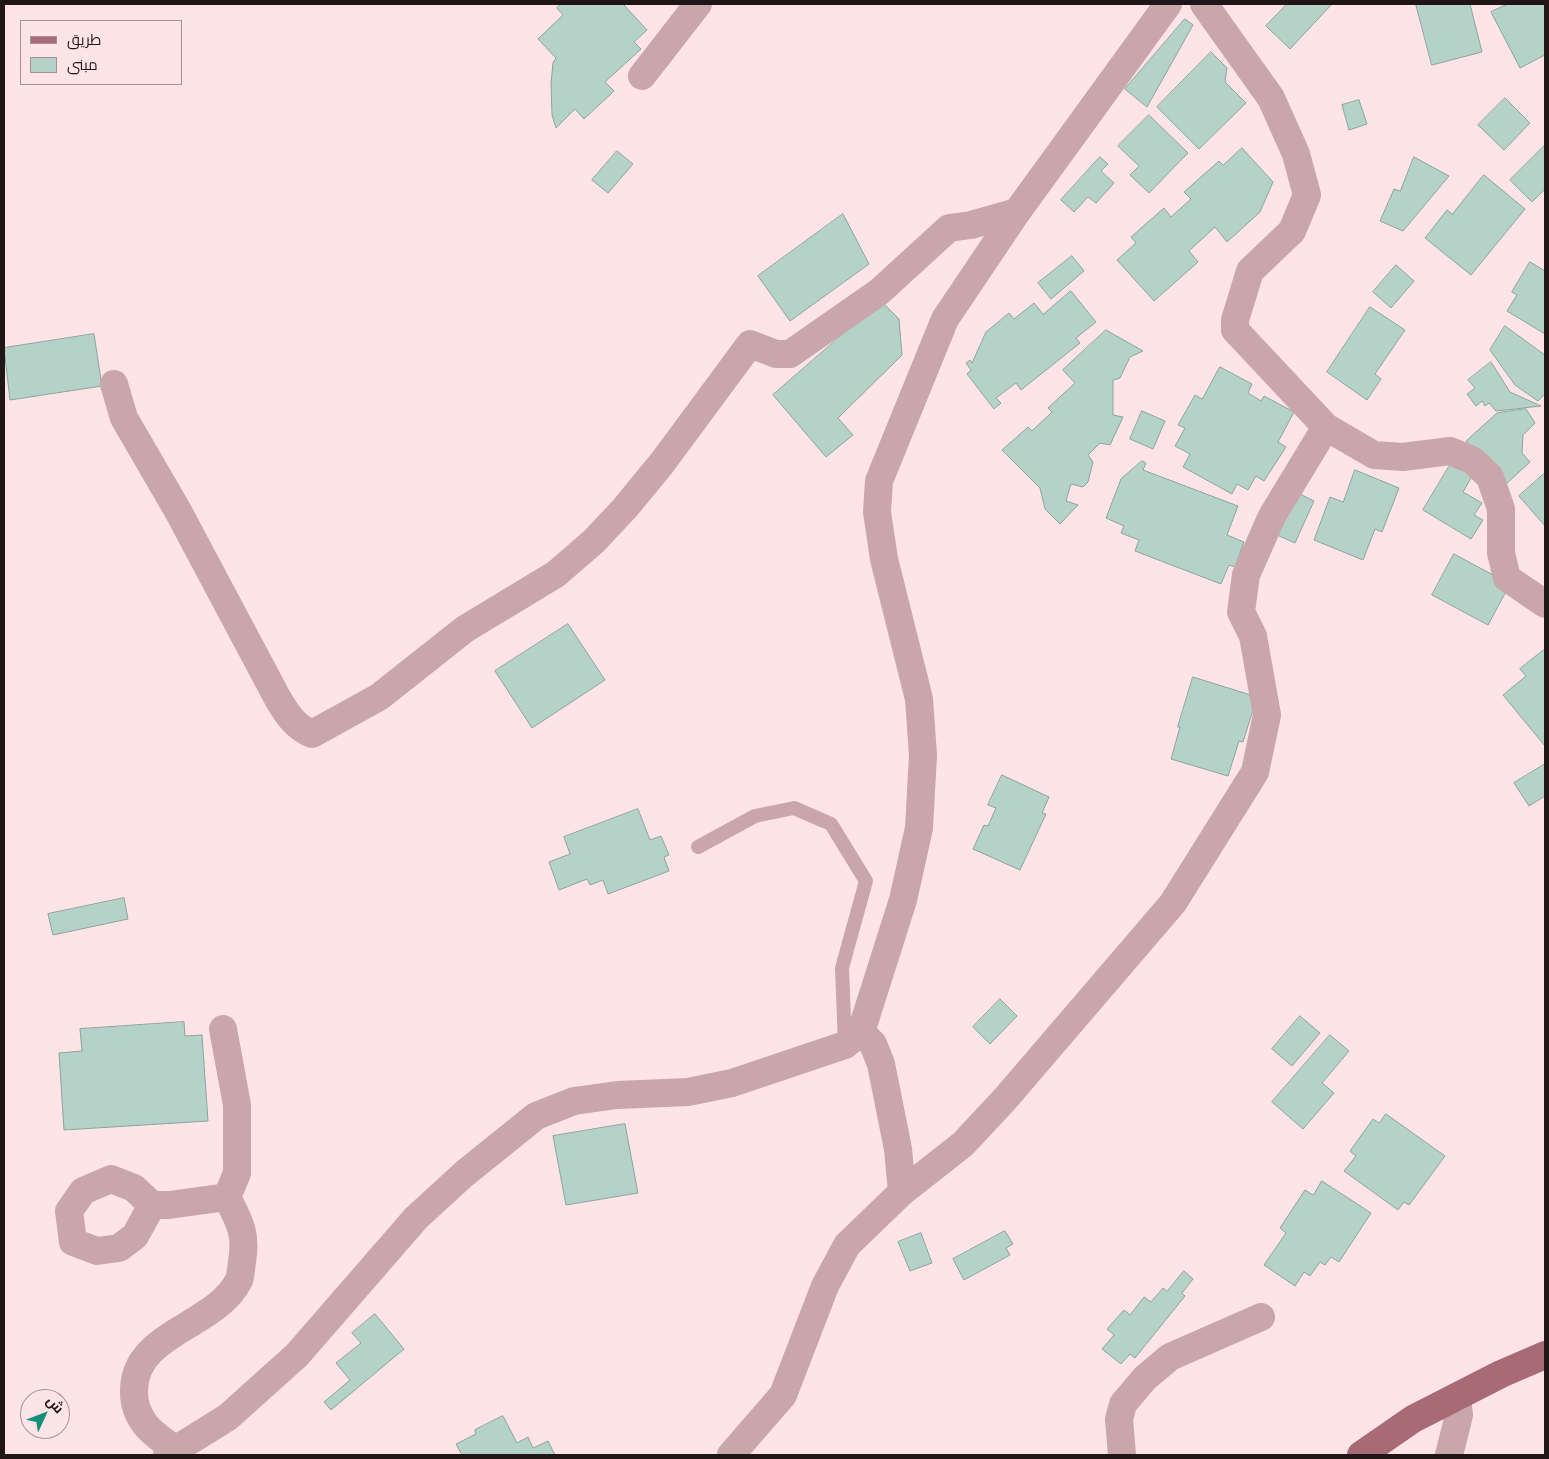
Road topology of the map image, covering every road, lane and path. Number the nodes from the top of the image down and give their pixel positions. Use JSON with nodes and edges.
{"nodes":[{"id":1,"x":698,"y":4,"type":"edge"},
{"id":2,"x":1168,"y":4,"type":"edge"},
{"id":3,"x":1204,"y":4,"type":"edge"},
{"id":4,"x":642,"y":76,"type":"dead end"},
{"id":5,"x":1017,"y":212,"type":"junction"},
{"id":6,"x":114,"y":384,"type":"dead end"},
{"id":7,"x":1326,"y":426,"type":"junction"},
{"id":8,"x":1545,"y":604,"type":"edge"},
{"id":9,"x":698,"y":847,"type":"dead end"},
{"id":10,"x":223,"y":1029,"type":"dead end"},
{"id":11,"x":853,"y":1039,"type":"junction"},
{"id":12,"x":902,"y":1192,"type":"junction"},
{"id":13,"x":227,"y":1197,"type":"junction"},
{"id":14,"x":152,"y":1205,"type":"dead end"},
{"id":15,"x":1261,"y":1316,"type":"dead end"},
{"id":16,"x":1545,"y":1355,"type":"edge"},
{"id":17,"x":1458,"y":1397,"type":"junction"},
{"id":18,"x":172,"y":1453,"type":"edge"},
{"id":19,"x":731,"y":1455,"type":"edge"},
{"id":20,"x":1122,"y":1455,"type":"edge"},
{"id":21,"x":1361,"y":1455,"type":"edge"},
{"id":22,"x":1449,"y":1455,"type":"edge"}],
"edges":[{"from":1,"to":4,"type":"street"},
{"from":2,"to":5,"type":"street"},
{"from":3,"to":7,"type":"street"},
{"from":5,"to":6,"type":"street"},
{"from":5,"to":11,"type":"street"},
{"from":7,"to":8,"type":"street"},
{"from":7,"to":12,"type":"street"},
{"from":9,"to":11,"type":"lane"},
{"from":10,"to":13,"type":"street"},
{"from":11,"to":12,"type":"street"},
{"from":11,"to":18,"type":"street"},
{"from":12,"to":19,"type":"street"},
{"from":13,"to":14,"type":"street"},
{"from":13,"to":18,"type":"street"},
{"from":15,"to":20,"type":"street"},
{"from":16,"to":17,"type":"main road"},
{"from":17,"to":21,"type":"main road"},
{"from":17,"to":22,"type":"street"}]}
